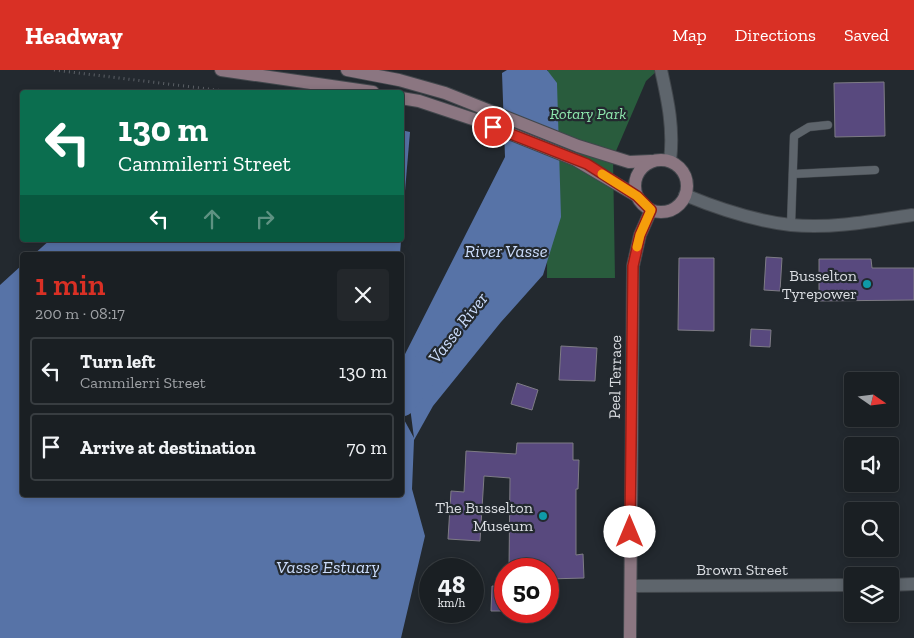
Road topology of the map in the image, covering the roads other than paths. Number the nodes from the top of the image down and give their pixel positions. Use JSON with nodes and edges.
{"nodes":[{"id":1,"x":221,"y":70,"type":"edge"},
{"id":2,"x":347,"y":70,"type":"edge"},
{"id":3,"x":662,"y":70,"type":"edge"},
{"id":4,"x":359,"y":90,"type":"edge"},
{"id":5,"x":404,"y":98,"type":"edge"},
{"id":6,"x":478,"y":115,"type":"junction"},
{"id":7,"x":828,"y":125,"type":"dead end"},
{"id":8,"x":651,"y":161,"type":"junction"},
{"id":9,"x":670,"y":161,"type":"junction"},
{"id":10,"x":875,"y":170,"type":"dead end"},
{"id":11,"x":793,"y":174,"type":"junction"},
{"id":12,"x":685,"y":195,"type":"junction"},
{"id":13,"x":637,"y":196,"type":"junction"},
{"id":14,"x":651,"y":210,"type":"junction"},
{"id":15,"x":913,"y":213,"type":"edge"},
{"id":16,"x":791,"y":225,"type":"junction"},
{"id":17,"x":914,"y":584,"type":"edge"},
{"id":18,"x":844,"y":585,"type":"edge"},
{"id":19,"x":899,"y":585,"type":"edge"},
{"id":20,"x":631,"y":586,"type":"junction"},
{"id":21,"x":630,"y":638,"type":"edge"}],
"edges":[{"from":1,"to":4,"type":"main road"},
{"from":2,"to":6,"type":"main road"},
{"from":3,"to":9,"type":"street"},
{"from":5,"to":6,"type":"main road"},
{"from":6,"to":8,"type":"main road"},
{"from":6,"to":13,"type":"main road"},
{"from":7,"to":11,"type":"lane"},
{"from":8,"to":9,"type":"main road"},
{"from":8,"to":13,"type":"main road"},
{"from":9,"to":12,"type":"main road"},
{"from":10,"to":11,"type":"lane"},
{"from":11,"to":16,"type":"lane"},
{"from":12,"to":14,"type":"main road"},
{"from":12,"to":16,"type":"street"},
{"from":13,"to":14,"type":"main road"},
{"from":14,"to":20,"type":"main road","name":"Peel Terrace"},
{"from":15,"to":16,"type":"street"},
{"from":17,"to":19,"type":"street"},
{"from":18,"to":20,"type":"street","name":"Brown Street"},
{"from":20,"to":21,"type":"main road","name":"Peel Terrace"}]}
